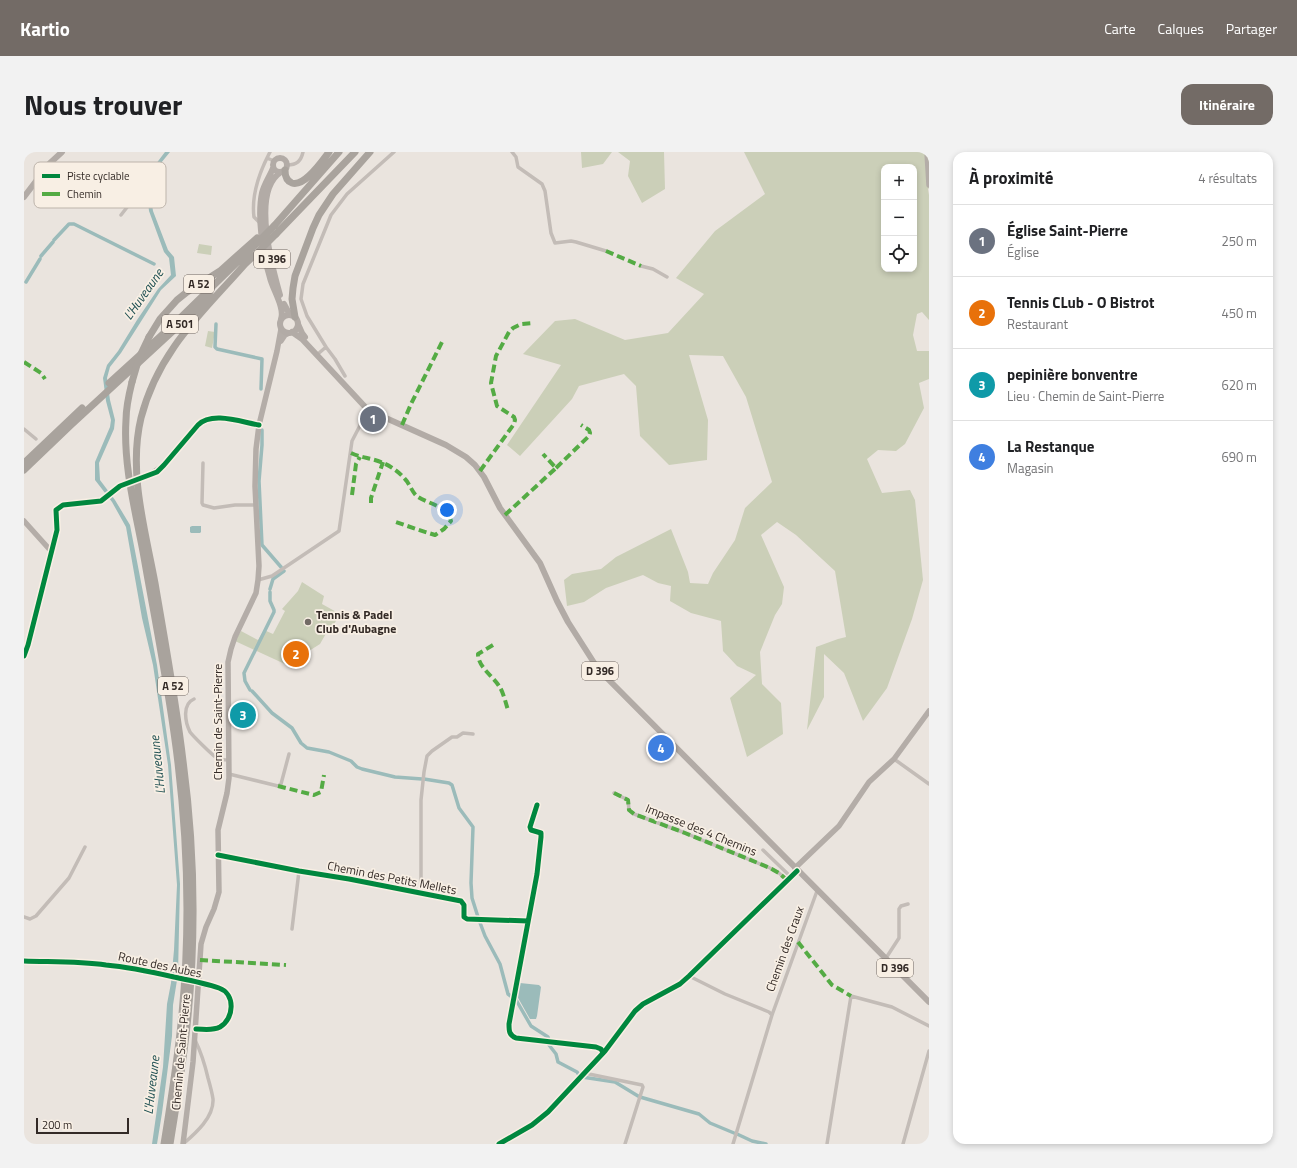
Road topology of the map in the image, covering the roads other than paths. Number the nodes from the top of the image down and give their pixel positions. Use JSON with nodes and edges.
{"nodes":[{"id":1,"x":62,"y":152,"type":"edge"},
{"id":2,"x":270,"y":152,"type":"edge"},
{"id":3,"x":286,"y":152,"type":"edge"},
{"id":4,"x":303,"y":152,"type":"edge"},
{"id":5,"x":329,"y":152,"type":"edge"},
{"id":6,"x":339,"y":152,"type":"edge"},
{"id":7,"x":355,"y":152,"type":"edge"},
{"id":8,"x":370,"y":152,"type":"edge"},
{"id":9,"x":394,"y":152,"type":"edge"},
{"id":10,"x":512,"y":152,"type":"edge"},
{"id":11,"x":927,"y":152,"type":"edge"},
{"id":12,"x":267,"y":158,"type":"junction"},
{"id":13,"x":277,"y":160,"type":"edge"},
{"id":14,"x":51,"y":162,"type":"edge"},
{"id":15,"x":285,"y":167,"type":"junction"},
{"id":16,"x":34,"y":183,"type":"edge"},
{"id":17,"x":929,"y":185,"type":"edge"},
{"id":18,"x":24,"y":197,"type":"edge"},
{"id":19,"x":126,"y":208,"type":"edge"},
{"id":20,"x":120,"y":215,"type":"dead end"},
{"id":21,"x":261,"y":223,"type":"junction"},
{"id":22,"x":275,"y":227,"type":"junction"},
{"id":23,"x":258,"y":244,"type":"junction"},
{"id":24,"x":606,"y":251,"type":"dead end"},
{"id":25,"x":246,"y":263,"type":"junction"},
{"id":26,"x":641,"y":266,"type":"dead end"},
{"id":27,"x":667,"y":277,"type":"dead end"},
{"id":28,"x":281,"y":319,"type":"junction"},
{"id":29,"x":294,"y":319,"type":"junction"},
{"id":30,"x":281,"y":329,"type":"junction"},
{"id":31,"x":290,"y":332,"type":"junction"},
{"id":32,"x":326,"y":347,"type":"junction"},
{"id":33,"x":278,"y":351,"type":"junction"},
{"id":34,"x":319,"y":353,"type":"junction"},
{"id":35,"x":345,"y":376,"type":"dead end"},
{"id":36,"x":338,"y":379,"type":"junction"},
{"id":37,"x":113,"y":383,"type":"junction"},
{"id":38,"x":102,"y":392,"type":"junction"},
{"id":39,"x":368,"y":410,"type":"junction"},
{"id":40,"x":259,"y":425,"type":"junction"},
{"id":41,"x":24,"y":429,"type":"edge"},
{"id":42,"x":36,"y":439,"type":"dead end"},
{"id":43,"x":24,"y":463,"type":"edge"},
{"id":44,"x":203,"y":463,"type":"dead end"},
{"id":45,"x":24,"y":470,"type":"edge"},
{"id":46,"x":256,"y":505,"type":"junction"},
{"id":47,"x":24,"y":522,"type":"edge"},
{"id":48,"x":51,"y":551,"type":"junction"},
{"id":49,"x":258,"y":580,"type":"junction"},
{"id":50,"x":24,"y":656,"type":"edge"},
{"id":51,"x":194,"y":699,"type":"dead end"},
{"id":52,"x":929,"y":711,"type":"edge"},
{"id":53,"x":473,"y":734,"type":"dead end"},
{"id":54,"x":290,"y":754,"type":"dead end"},
{"id":55,"x":894,"y":759,"type":"junction"},
{"id":56,"x":229,"y":760,"type":"junction"},
{"id":57,"x":229,"y":774,"type":"junction"},
{"id":58,"x":929,"y":784,"type":"edge"},
{"id":59,"x":614,"y":792,"type":"dead end"},
{"id":60,"x":537,"y":805,"type":"dead end"},
{"id":61,"x":85,"y":847,"type":"dead end"},
{"id":62,"x":763,"y":850,"type":"dead end"},
{"id":63,"x":218,"y":855,"type":"junction"},
{"id":64,"x":796,"y":870,"type":"junction"},
{"id":65,"x":299,"y":871,"type":"junction"},
{"id":66,"x":789,"y":879,"type":"junction"},
{"id":67,"x":817,"y":891,"type":"junction"},
{"id":68,"x":421,"y":893,"type":"junction"},
{"id":69,"x":908,"y":904,"type":"dead end"},
{"id":70,"x":24,"y":917,"type":"edge"},
{"id":71,"x":528,"y":921,"type":"junction"},
{"id":72,"x":292,"y":929,"type":"dead end"},
{"id":73,"x":886,"y":958,"type":"junction"},
{"id":74,"x":24,"y":961,"type":"edge"},
{"id":75,"x":689,"y":976,"type":"junction"},
{"id":76,"x":929,"y":1002,"type":"edge"},
{"id":77,"x":772,"y":1015,"type":"junction"},
{"id":78,"x":929,"y":1026,"type":"edge"},
{"id":79,"x":196,"y":1029,"type":"junction"},
{"id":80,"x":195,"y":1039,"type":"junction"},
{"id":81,"x":929,"y":1051,"type":"edge"},
{"id":82,"x":603,"y":1053,"type":"junction"},
{"id":83,"x":584,"y":1073,"type":"junction"},
{"id":84,"x":164,"y":1144,"type":"edge"},
{"id":85,"x":170,"y":1144,"type":"edge"},
{"id":86,"x":183,"y":1144,"type":"edge"},
{"id":87,"x":499,"y":1144,"type":"edge"},
{"id":88,"x":625,"y":1144,"type":"edge"},
{"id":89,"x":733,"y":1144,"type":"edge"},
{"id":90,"x":827,"y":1144,"type":"edge"},
{"id":91,"x":904,"y":1144,"type":"edge"}],
"edges":[{"from":1,"to":14,"type":"main road"},
{"from":2,"to":12,"type":"street"},
{"from":3,"to":15,"type":"main road"},
{"from":4,"to":15,"type":"street"},
{"from":5,"to":15,"type":"highway"},
{"from":6,"to":22,"type":"highway","number":"A 501"},
{"from":7,"to":22,"type":"highway"},
{"from":8,"to":29,"type":"highway"},
{"from":9,"to":32,"type":"street"},
{"from":10,"to":24,"type":"street"},
{"from":11,"to":17,"type":"street"},
{"from":12,"to":13,"type":"street"},
{"from":12,"to":21,"type":"street"},
{"from":13,"to":15,"type":"main road"},
{"from":13,"to":15,"type":"main road"},
{"from":13,"to":21,"type":"main road","number":"D 396"},
{"from":15,"to":29,"type":"main road","number":"D 396"},
{"from":16,"to":18,"type":"main road"},
{"from":19,"to":20,"type":"street"},
{"from":21,"to":28,"type":"main road","number":"D 396"},
{"from":22,"to":23,"type":"highway","number":"A 501","bridge":true},
{"from":23,"to":25,"type":"highway","number":"A 52"},
{"from":23,"to":37,"type":"highway","number":"A 501"},
{"from":23,"to":84,"type":"highway","number":"A 52","bridge":true},
{"from":25,"to":37,"type":"highway","number":"A 501"},
{"from":25,"to":85,"type":"highway","number":"A 52"},
{"from":26,"to":27,"type":"street"},
{"from":28,"to":29,"type":"main road"},
{"from":28,"to":30,"type":"main road"},
{"from":29,"to":31,"type":"main road"},
{"from":29,"to":34,"type":"main road","number":"D 396"},
{"from":30,"to":31,"type":"main road"},
{"from":30,"to":33,"type":"street","name":"Chemin de Saint-Pierre"},
{"from":31,"to":33,"type":"street","name":"Chemin de Saint-Pierre"},
{"from":31,"to":36,"type":"main road","number":"D 396"},
{"from":32,"to":34,"type":"street"},
{"from":32,"to":35,"type":"street"},
{"from":33,"to":40,"type":"street","name":"Chemin de Saint-Pierre"},
{"from":34,"to":36,"type":"main road","number":"D 396"},
{"from":36,"to":39,"type":"main road","number":"D 396"},
{"from":37,"to":38,"type":"highway","number":"A 501"},
{"from":38,"to":43,"type":"highway","number":"A 501"},
{"from":38,"to":45,"type":"highway","number":"A 501"},
{"from":39,"to":49,"type":"street"},
{"from":39,"to":64,"type":"main road","number":"D 396"},
{"from":40,"to":46,"type":"street","name":"Chemin de Saint-Pierre"},
{"from":40,"to":48,"type":"street","bridge":true},
{"from":41,"to":42,"type":"street"},
{"from":44,"to":46,"type":"street"},
{"from":46,"to":49,"type":"street","name":"Chemin de Saint-Pierre"},
{"from":47,"to":48,"type":"street"},
{"from":48,"to":50,"type":"street"},
{"from":49,"to":56,"type":"street","name":"Chemin de Saint-Pierre"},
{"from":51,"to":56,"type":"street"},
{"from":52,"to":55,"type":"street"},
{"from":53,"to":68,"type":"street"},
{"from":54,"to":57,"type":"street"},
{"from":55,"to":58,"type":"street"},
{"from":55,"to":64,"type":"street"},
{"from":56,"to":57,"type":"street","name":"Chemin de Saint-Pierre"},
{"from":57,"to":63,"type":"street","name":"Chemin de Saint-Pierre"},
{"from":59,"to":66,"type":"street","name":"Impasse des 4 Chemins"},
{"from":60,"to":71,"type":"street"},
{"from":61,"to":70,"type":"street"},
{"from":62,"to":66,"type":"street"},
{"from":63,"to":65,"type":"street","name":"Chemin des Petits Mellets"},
{"from":63,"to":79,"type":"street","name":"Chemin de Saint-Pierre"},
{"from":64,"to":66,"type":"street"},
{"from":64,"to":67,"type":"main road","number":"D 396"},
{"from":65,"to":68,"type":"street","name":"Chemin des Petits Mellets"},
{"from":65,"to":72,"type":"street"},
{"from":66,"to":75,"type":"street"},
{"from":67,"to":73,"type":"main road","number":"D 396"},
{"from":67,"to":77,"type":"street","name":"Chemin des Craux"},
{"from":68,"to":71,"type":"street","name":"Chemin des Petits Mellets"},
{"from":69,"to":73,"type":"street"},
{"from":71,"to":82,"type":"street"},
{"from":73,"to":76,"type":"main road","number":"D 396"},
{"from":74,"to":79,"type":"street","name":"Route des Aubes","bridge":true},
{"from":75,"to":77,"type":"street"},
{"from":75,"to":82,"type":"street"},
{"from":77,"to":89,"type":"street","name":"Chemin des Craux"},
{"from":78,"to":90,"type":"street"},
{"from":79,"to":80,"type":"street","name":"Chemin de Saint-Pierre"},
{"from":80,"to":86,"type":"street","name":"Chemin de Saint-Pierre"},
{"from":80,"to":86,"type":"street"},
{"from":81,"to":91,"type":"street"},
{"from":82,"to":83,"type":"street"},
{"from":83,"to":87,"type":"street"},
{"from":83,"to":88,"type":"street"}]}
